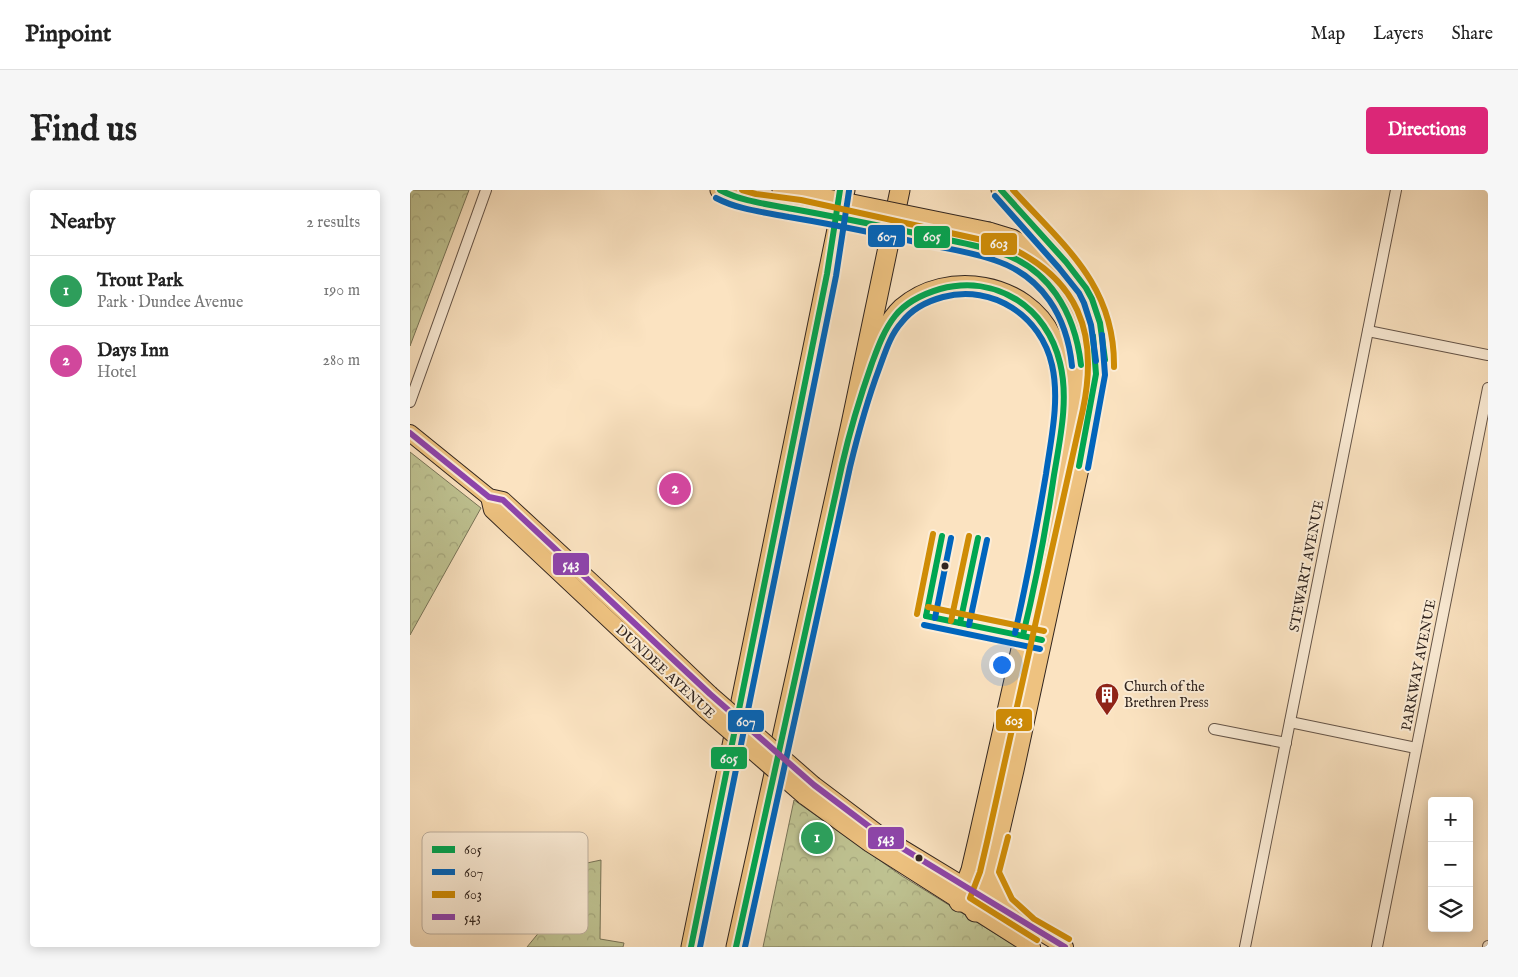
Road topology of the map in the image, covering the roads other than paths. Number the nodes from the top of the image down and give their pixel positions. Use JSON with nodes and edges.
{"nodes":[{"id":1,"x":486,"y":190,"type":"edge"},
{"id":2,"x":720,"y":190,"type":"edge"},
{"id":3,"x":782,"y":190,"type":"edge"},
{"id":4,"x":840,"y":190,"type":"edge"},
{"id":5,"x":845,"y":190,"type":"edge"},
{"id":6,"x":900,"y":190,"type":"edge"},
{"id":7,"x":1001,"y":190,"type":"edge"},
{"id":8,"x":1396,"y":190,"type":"edge"},
{"id":9,"x":801,"y":202,"type":"junction"},
{"id":10,"x":987,"y":241,"type":"junction"},
{"id":11,"x":827,"y":274,"type":"junction"},
{"id":12,"x":1368,"y":331,"type":"junction"},
{"id":13,"x":1488,"y":355,"type":"edge"},
{"id":14,"x":1488,"y":388,"type":"edge"},
{"id":15,"x":410,"y":402,"type":"edge"},
{"id":16,"x":851,"y":424,"type":"junction"},
{"id":17,"x":410,"y":433,"type":"edge"},
{"id":18,"x":1083,"y":450,"type":"junction"},
{"id":19,"x":489,"y":497,"type":"junction"},
{"id":20,"x":1039,"y":566,"type":"junction"},
{"id":21,"x":1290,"y":722,"type":"junction"},
{"id":22,"x":1214,"y":729,"type":"dead end"},
{"id":23,"x":1286,"y":743,"type":"junction"},
{"id":24,"x":1416,"y":748,"type":"junction"},
{"id":25,"x":809,"y":791,"type":"junction"},
{"id":26,"x":990,"y":873,"type":"junction"},
{"id":27,"x":962,"y":895,"type":"junction"},
{"id":28,"x":978,"y":904,"type":"junction"},
{"id":29,"x":1029,"y":926,"type":"junction"},
{"id":30,"x":690,"y":947,"type":"edge"},
{"id":31,"x":736,"y":947,"type":"edge"},
{"id":32,"x":1032,"y":947,"type":"edge"},
{"id":33,"x":1065,"y":947,"type":"edge"},
{"id":34,"x":1245,"y":947,"type":"edge"},
{"id":35,"x":1377,"y":947,"type":"edge"}],
"edges":[{"from":1,"to":15,"type":"street"},
{"from":2,"to":9,"type":"highway"},
{"from":3,"to":9,"type":"highway"},
{"from":4,"to":11,"type":"highway"},
{"from":5,"to":11,"type":"highway"},
{"from":6,"to":16,"type":"highway"},
{"from":7,"to":18,"type":"highway"},
{"from":8,"to":12,"type":"street","name":"STEWART AVENUE"},
{"from":9,"to":10,"type":"highway","bridge":true},
{"from":10,"to":18,"type":"highway"},
{"from":10,"to":20,"type":"highway"},
{"from":11,"to":30,"type":"highway"},
{"from":12,"to":13,"type":"street"},
{"from":12,"to":21,"type":"street","name":"STEWART AVENUE"},
{"from":14,"to":24,"type":"street","name":"PARKWAY AVENUE"},
{"from":16,"to":20,"type":"highway"},
{"from":16,"to":31,"type":"highway"},
{"from":17,"to":19,"type":"main road","name":"DUNDEE AVENUE"},
{"from":18,"to":26,"type":"highway"},
{"from":19,"to":25,"type":"main road","name":"DUNDEE AVENUE","bridge":true},
{"from":19,"to":25,"type":"main road","name":"DUNDEE AVENUE","bridge":true},
{"from":20,"to":27,"type":"highway"},
{"from":21,"to":23,"type":"street","name":"STEWART AVENUE"},
{"from":21,"to":24,"type":"street"},
{"from":22,"to":23,"type":"street"},
{"from":23,"to":34,"type":"street","name":"STEWART AVENUE"},
{"from":24,"to":35,"type":"street","name":"PARKWAY AVENUE"},
{"from":25,"to":27,"type":"main road","name":"DUNDEE AVENUE"},
{"from":26,"to":28,"type":"highway"},
{"from":26,"to":29,"type":"highway"},
{"from":27,"to":28,"type":"main road","name":"DUNDEE AVENUE"},
{"from":28,"to":29,"type":"main road","name":"DUNDEE AVENUE"},
{"from":28,"to":32,"type":"main road","name":"DUNDEE AVENUE"},
{"from":29,"to":33,"type":"main road","name":"DUNDEE AVENUE"}]}
